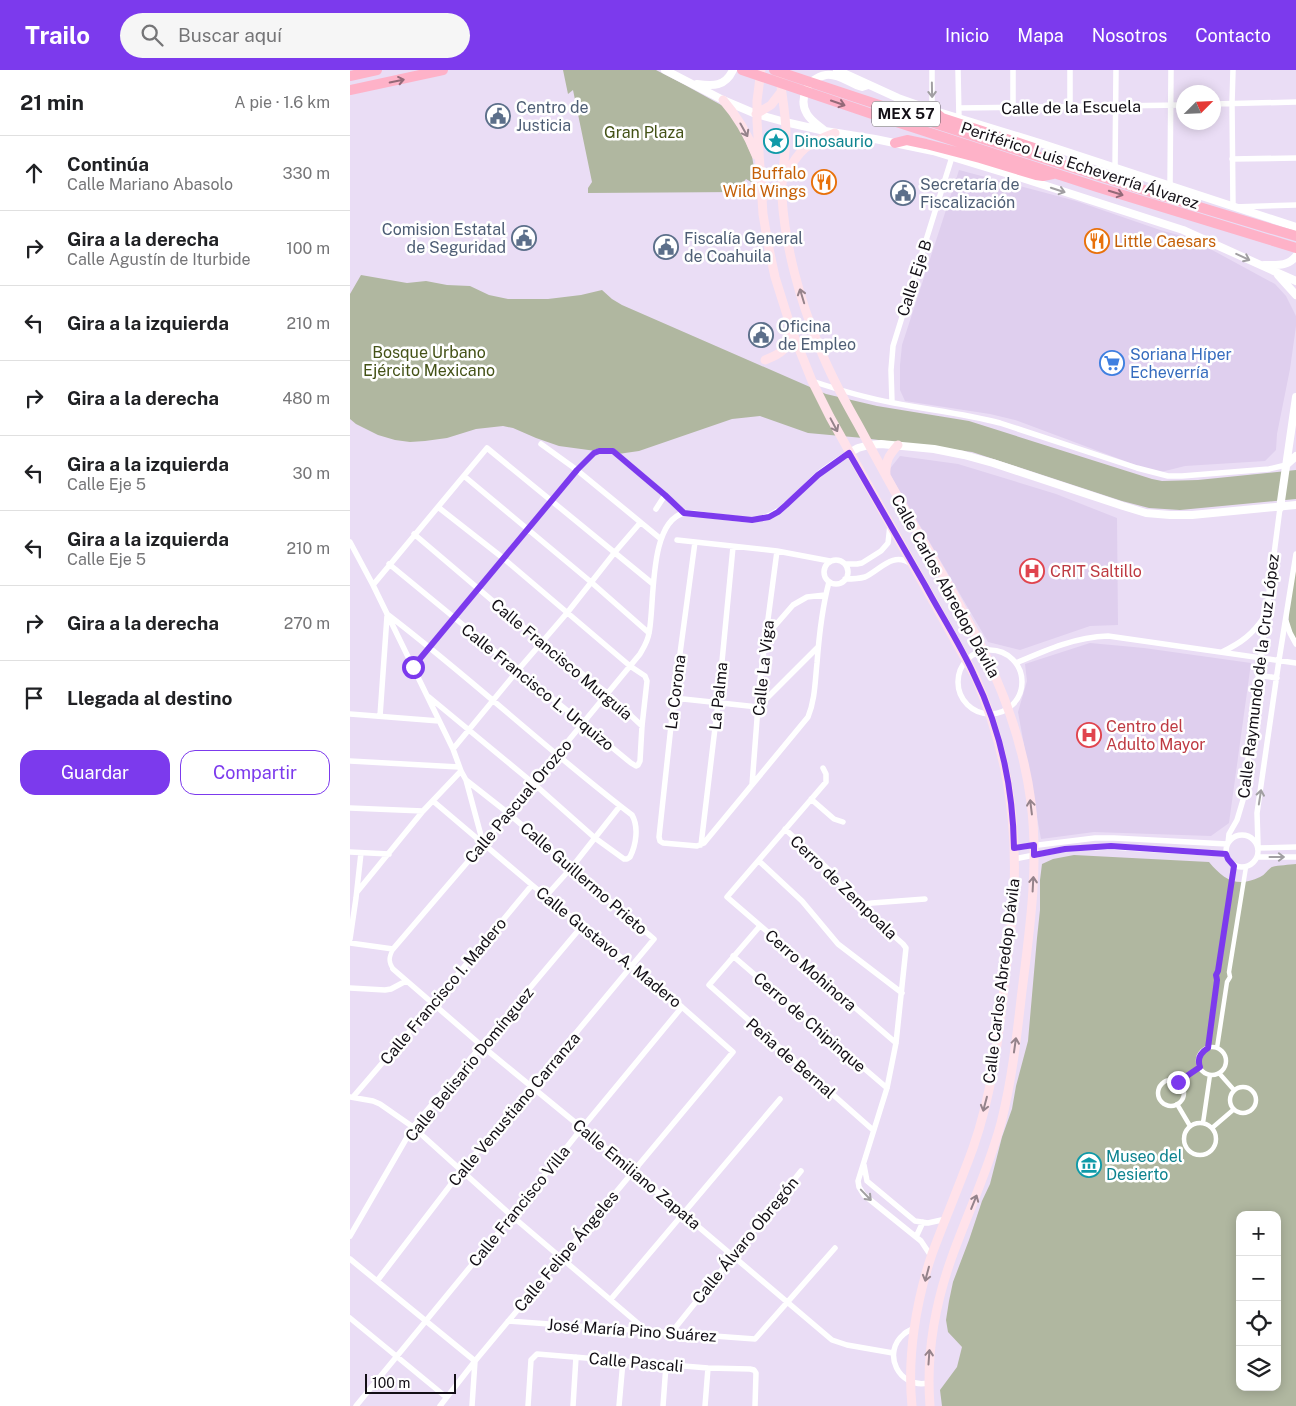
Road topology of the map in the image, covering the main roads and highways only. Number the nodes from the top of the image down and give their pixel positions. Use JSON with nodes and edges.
{"nodes":[{"id":1,"x":376,"y":70,"type":"edge"},
{"id":2,"x":443,"y":70,"type":"edge"},
{"id":3,"x":742,"y":70,"type":"edge"},
{"id":4,"x":761,"y":70,"type":"edge"},
{"id":5,"x":774,"y":70,"type":"edge"},
{"id":6,"x":779,"y":70,"type":"edge"},
{"id":7,"x":350,"y":76,"type":"edge"},
{"id":8,"x":350,"y":90,"type":"edge"},
{"id":9,"x":781,"y":92,"type":"junction"},
{"id":10,"x":723,"y":100,"type":"road end"},
{"id":11,"x":932,"y":110,"type":"road end"},
{"id":12,"x":756,"y":114,"type":"junction"},
{"id":13,"x":830,"y":132,"type":"road end"},
{"id":14,"x":895,"y":143,"type":"road end"},
{"id":15,"x":759,"y":163,"type":"junction"},
{"id":16,"x":1088,"y":172,"type":"junction"},
{"id":17,"x":1054,"y":173,"type":"junction"},
{"id":18,"x":782,"y":182,"type":"junction"},
{"id":19,"x":761,"y":196,"type":"junction"},
{"id":20,"x":782,"y":197,"type":"junction"},
{"id":21,"x":1202,"y":214,"type":"junction"},
{"id":22,"x":1296,"y":237,"type":"edge"},
{"id":23,"x":1296,"y":248,"type":"edge"},
{"id":24,"x":792,"y":331,"type":"junction"},
{"id":25,"x":765,"y":360,"type":"dead end"},
{"id":26,"x":898,"y":445,"type":"road end"},
{"id":27,"x":886,"y":478,"type":"junction"},
{"id":28,"x":912,"y":1406,"type":"edge"},
{"id":29,"x":930,"y":1406,"type":"edge"}],
"edges":[{"from":1,"to":7,"type":"highway"},
{"from":8,"to":2,"type":"highway","one_way":true},
{"from":3,"to":17,"type":"highway","name":"Periférico Luis Echeverría Álvarez","number":"MEX 57","one_way":true},
{"from":4,"to":12,"type":"main road","name":"Calle Carlos Abredop Dávila"},
{"from":5,"to":16,"type":"highway","name":"Periférico Luis Echeverría Álvarez","number":"MEX 57"},
{"from":6,"to":9,"type":"main road","name":"Calle Carlos Abredop Dávila"},
{"from":9,"to":12,"type":"main road"},
{"from":9,"to":18,"type":"main road","name":"Calle Carlos Abredop Dávila"},
{"from":10,"to":15,"type":"main road","one_way":true},
{"from":11,"to":16,"type":"highway"},
{"from":12,"to":15,"type":"main road","name":"Calle Carlos Abredop Dávila"},
{"from":13,"to":18,"type":"main road"},
{"from":14,"to":17,"type":"highway"},
{"from":15,"to":19,"type":"main road","name":"Calle Carlos Abredop Dávila"},
{"from":16,"to":21,"type":"highway","name":"Periférico Luis Echeverría Álvarez","number":"MEX 57"},
{"from":17,"to":21,"type":"highway","name":"Periférico Luis Echeverría Álvarez","number":"MEX 57","one_way":true},
{"from":18,"to":20,"type":"main road","name":"Calle Carlos Abredop Dávila"},
{"from":19,"to":20,"type":"main road"},
{"from":19,"to":24,"type":"main road","name":"Calle Carlos Abredop Dávila"},
{"from":27,"to":20,"type":"main road","name":"Calle Carlos Abredop Dávila","one_way":true},
{"from":21,"to":22,"type":"highway","name":"Periférico Luis Echeverría Álvarez","number":"MEX 57"},
{"from":21,"to":23,"type":"highway","name":"Periférico Luis Echeverría Álvarez","number":"MEX 57"},
{"from":24,"to":25,"type":"main road"},
{"from":24,"to":28,"type":"main road","name":"Calle Carlos Abredop Dávila","one_way":true},
{"from":26,"to":27,"type":"main road"},
{"from":29,"to":27,"type":"main road","name":"Calle Carlos Abredop Dávila","one_way":true}]}
